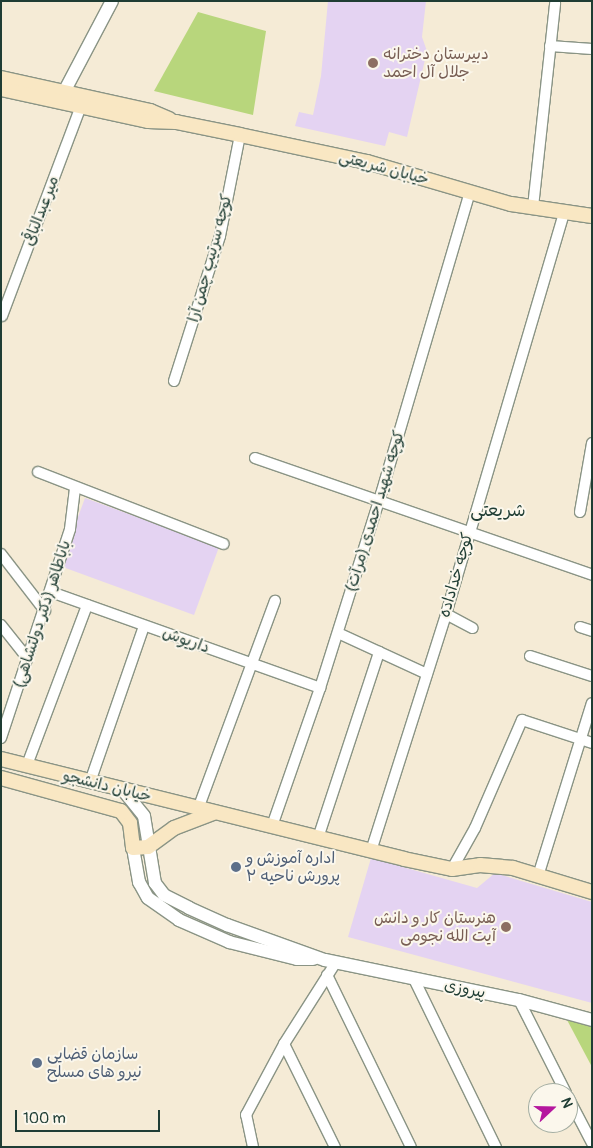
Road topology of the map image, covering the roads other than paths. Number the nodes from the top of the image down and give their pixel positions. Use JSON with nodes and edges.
{"nodes":[{"id":1,"x":112,"y":1,"type":"edge"},
{"id":2,"x":555,"y":2,"type":"edge"},
{"id":3,"x":550,"y":46,"type":"junction"},
{"id":4,"x":592,"y":49,"type":"edge"},
{"id":5,"x":1,"y":78,"type":"edge"},
{"id":6,"x":1,"y":89,"type":"edge"},
{"id":7,"x":64,"y":92,"type":"junction"},
{"id":8,"x":81,"y":106,"type":"junction"},
{"id":9,"x":176,"y":122,"type":"junction"},
{"id":10,"x":240,"y":135,"type":"junction"},
{"id":11,"x":470,"y":192,"type":"junction"},
{"id":12,"x":533,"y":207,"type":"junction"},
{"id":13,"x":564,"y":212,"type":"junction"},
{"id":14,"x":592,"y":216,"type":"edge"},
{"id":15,"x":2,"y":316,"type":"edge"},
{"id":16,"x":174,"y":381,"type":"dead end"},
{"id":17,"x":592,"y":443,"type":"edge"},
{"id":18,"x":255,"y":458,"type":"dead end"},
{"id":19,"x":38,"y":472,"type":"dead end"},
{"id":20,"x":74,"y":488,"type":"junction"},
{"id":21,"x":379,"y":501,"type":"junction"},
{"id":22,"x":580,"y":512,"type":"dead end"},
{"id":23,"x":469,"y":532,"type":"junction"},
{"id":24,"x":224,"y":544,"type":"dead end"},
{"id":25,"x":1,"y":554,"type":"edge"},
{"id":26,"x":592,"y":575,"type":"edge"},
{"id":27,"x":51,"y":592,"type":"junction"},
{"id":28,"x":275,"y":601,"type":"dead end"},
{"id":29,"x":87,"y":605,"type":"junction"},
{"id":30,"x":45,"y":611,"type":"junction"},
{"id":31,"x":446,"y":614,"type":"junction"},
{"id":32,"x":1,"y":625,"type":"edge"},
{"id":33,"x":144,"y":626,"type":"junction"},
{"id":34,"x":580,"y":627,"type":"dead end"},
{"id":35,"x":472,"y":628,"type":"dead end"},
{"id":36,"x":592,"y":631,"type":"edge"},
{"id":37,"x":338,"y":633,"type":"junction"},
{"id":38,"x":378,"y":652,"type":"junction"},
{"id":39,"x":530,"y":656,"type":"dead end"},
{"id":40,"x":28,"y":659,"type":"junction"},
{"id":41,"x":252,"y":664,"type":"junction"},
{"id":42,"x":427,"y":674,"type":"junction"},
{"id":43,"x":592,"y":676,"type":"edge"},
{"id":44,"x":320,"y":688,"type":"junction"},
{"id":45,"x":592,"y":703,"type":"edge"},
{"id":46,"x":1,"y":738,"type":"edge"},
{"id":47,"x":587,"y":742,"type":"edge"},
{"id":48,"x":1,"y":759,"type":"edge"},
{"id":49,"x":27,"y":765,"type":"junction"},
{"id":50,"x":2,"y":780,"type":"edge"},
{"id":51,"x":90,"y":782,"type":"junction"},
{"id":52,"x":123,"y":790,"type":"junction"},
{"id":53,"x":198,"y":809,"type":"junction"},
{"id":54,"x":213,"y":813,"type":"junction"},
{"id":55,"x":272,"y":826,"type":"junction"},
{"id":56,"x":318,"y":838,"type":"junction"},
{"id":57,"x":148,"y":847,"type":"junction"},
{"id":58,"x":133,"y":848,"type":"junction"},
{"id":59,"x":371,"y":851,"type":"junction"},
{"id":60,"x":452,"y":869,"type":"junction"},
{"id":61,"x":538,"y":876,"type":"junction"},
{"id":62,"x":592,"y":892,"type":"edge"},
{"id":63,"x":331,"y":961,"type":"junction"},
{"id":64,"x":327,"y":975,"type":"junction"},
{"id":65,"x":414,"y":979,"type":"junction"},
{"id":66,"x":519,"y":1000,"type":"junction"},
{"id":67,"x":592,"y":1020,"type":"edge"},
{"id":68,"x":284,"y":1044,"type":"junction"},
{"id":69,"x":561,"y":1083,"type":"edge"},
{"id":70,"x":578,"y":1117,"type":"edge"},
{"id":71,"x":592,"y":1144,"type":"edge"},
{"id":72,"x":253,"y":1147,"type":"edge"},
{"id":73,"x":335,"y":1147,"type":"edge"},
{"id":74,"x":412,"y":1147,"type":"edge"},
{"id":75,"x":496,"y":1147,"type":"edge"}],
"edges":[{"from":1,"to":7,"type":"street"},
{"from":2,"to":3,"type":"street"},
{"from":3,"to":4,"type":"street"},
{"from":3,"to":12,"type":"street"},
{"from":5,"to":7,"type":"main road","name":"خیابان شریعتی"},
{"from":6,"to":8,"type":"main road","name":"خیابان شریعتی"},
{"from":7,"to":9,"type":"main road","name":"خیابان شریعتی"},
{"from":8,"to":9,"type":"main road","name":"خیابان شریعتی"},
{"from":8,"to":15,"type":"street","name":"میرعبدالباقی"},
{"from":9,"to":10,"type":"main road","name":"خیابان شریعتی"},
{"from":10,"to":11,"type":"main road","name":"خیابان شریعتی"},
{"from":10,"to":16,"type":"street","name":"کوچه سرتیپ چمن آرا"},
{"from":11,"to":12,"type":"main road","name":"خیابان شریعتی"},
{"from":11,"to":21,"type":"street","name":"کوچه شهید احمدی (مرآت)"},
{"from":12,"to":13,"type":"main road","name":"خیابان شریعتی"},
{"from":13,"to":14,"type":"main road","name":"خیابان شریعتی"},
{"from":13,"to":23,"type":"street","name":"کوچه خداداده"},
{"from":17,"to":22,"type":"street"},
{"from":18,"to":21,"type":"street"},
{"from":19,"to":20,"type":"street"},
{"from":20,"to":24,"type":"street"},
{"from":20,"to":27,"type":"street","name":"باباطاهر (دکتر دولتشاهی)"},
{"from":21,"to":23,"type":"street"},
{"from":21,"to":37,"type":"street","name":"کوچه شهید احمدی (مرآت)"},
{"from":23,"to":26,"type":"street"},
{"from":23,"to":31,"type":"street","name":"کوچه خداداده"},
{"from":25,"to":30,"type":"street"},
{"from":27,"to":29,"type":"street","name":"داریوش"},
{"from":27,"to":30,"type":"street","name":"باباطاهر (دکتر دولتشاهی)"},
{"from":28,"to":41,"type":"street"},
{"from":29,"to":33,"type":"street","name":"داریوش"},
{"from":29,"to":49,"type":"street"},
{"from":30,"to":40,"type":"street","name":"باباطاهر (دکتر دولتشاهی)"},
{"from":31,"to":35,"type":"street"},
{"from":31,"to":42,"type":"street","name":"کوچه خداداده"},
{"from":32,"to":40,"type":"street"},
{"from":33,"to":41,"type":"street","name":"داریوش"},
{"from":33,"to":51,"type":"street"},
{"from":34,"to":36,"type":"street"},
{"from":37,"to":38,"type":"street"},
{"from":37,"to":44,"type":"street","name":"کوچه شهید احمدی (مرآت)"},
{"from":38,"to":42,"type":"street"},
{"from":38,"to":56,"type":"street"},
{"from":39,"to":43,"type":"street"},
{"from":40,"to":46,"type":"street","name":"باباطاهر (دکتر دولتشاهی)"},
{"from":41,"to":44,"type":"street","name":"داریوش"},
{"from":41,"to":53,"type":"street"},
{"from":42,"to":59,"type":"street","name":"کوچه خداداده"},
{"from":44,"to":55,"type":"street","name":"کوچه شهید احمدی (مرآت)"},
{"from":45,"to":47,"type":"street"},
{"from":47,"to":60,"type":"street"},
{"from":47,"to":61,"type":"street"},
{"from":48,"to":49,"type":"main road","name":"خیابان دانشجو"},
{"from":49,"to":51,"type":"main road","name":"خیابان دانشجو"},
{"from":50,"to":58,"type":"main road","name":"خیابان دانشجو"},
{"from":51,"to":52,"type":"main road","name":"خیابان دانشجو"},
{"from":52,"to":53,"type":"main road","name":"خیابان دانشجو"},
{"from":52,"to":57,"type":"street"},
{"from":53,"to":54,"type":"main road","name":"خیابان دانشجو"},
{"from":54,"to":55,"type":"main road","name":"خیابان دانشجو"},
{"from":54,"to":57,"type":"main road"},
{"from":55,"to":56,"type":"main road","name":"خیابان دانشجو"},
{"from":56,"to":59,"type":"main road","name":"خیابان دانشجو"},
{"from":57,"to":58,"type":"main road"},
{"from":57,"to":63,"type":"street"},
{"from":58,"to":63,"type":"street"},
{"from":59,"to":60,"type":"main road","name":"خیابان دانشجو"},
{"from":60,"to":61,"type":"main road"},
{"from":61,"to":62,"type":"main road"},
{"from":63,"to":64,"type":"street"},
{"from":63,"to":65,"type":"street","name":"پیروزی"},
{"from":64,"to":68,"type":"street"},
{"from":64,"to":74,"type":"street"},
{"from":65,"to":66,"type":"street","name":"پیروزی"},
{"from":65,"to":75,"type":"street"},
{"from":66,"to":67,"type":"street","name":"پیروزی"},
{"from":66,"to":69,"type":"street"},
{"from":68,"to":72,"type":"street"},
{"from":68,"to":73,"type":"street"},
{"from":70,"to":71,"type":"street"}]}
